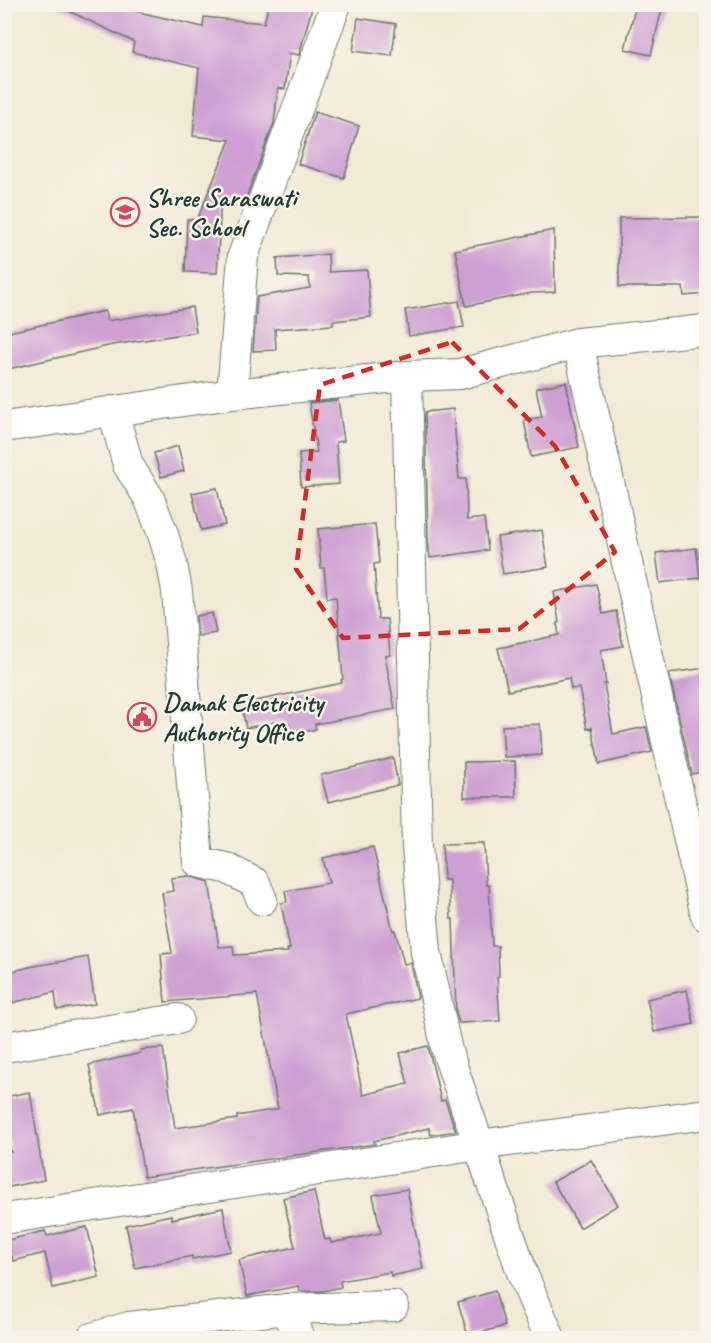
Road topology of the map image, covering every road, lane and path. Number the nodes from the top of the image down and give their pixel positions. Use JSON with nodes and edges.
{"nodes":[{"id":1,"x":336,"y":4,"type":"edge"},
{"id":2,"x":706,"y":330,"type":"edge"},
{"id":3,"x":578,"y":343,"type":"junction"},
{"id":4,"x":406,"y":376,"type":"junction"},
{"id":5,"x":232,"y":394,"type":"junction"},
{"id":6,"x":113,"y":411,"type":"junction"},
{"id":7,"x":4,"y":427,"type":"edge"},
{"id":8,"x":262,"y":900,"type":"dead end"},
{"id":9,"x":706,"y":916,"type":"edge"},
{"id":10,"x":178,"y":1019,"type":"dead end"},
{"id":11,"x":4,"y":1047,"type":"edge"},
{"id":12,"x":706,"y":1114,"type":"edge"},
{"id":13,"x":479,"y":1145,"type":"junction"},
{"id":14,"x":4,"y":1219,"type":"edge"},
{"id":15,"x":393,"y":1306,"type":"dead end"},
{"id":16,"x":287,"y":1309,"type":"junction"},
{"id":17,"x":92,"y":1338,"type":"edge"},
{"id":18,"x":298,"y":1338,"type":"edge"},
{"id":19,"x":550,"y":1338,"type":"edge"}],
"edges":[{"from":1,"to":5,"type":"street"},
{"from":2,"to":3,"type":"street"},
{"from":3,"to":4,"type":"street"},
{"from":3,"to":9,"type":"street"},
{"from":4,"to":5,"type":"street"},
{"from":4,"to":13,"type":"street"},
{"from":5,"to":6,"type":"street"},
{"from":6,"to":7,"type":"street"},
{"from":6,"to":8,"type":"street"},
{"from":10,"to":11,"type":"street"},
{"from":12,"to":13,"type":"street"},
{"from":13,"to":14,"type":"street"},
{"from":13,"to":19,"type":"street"},
{"from":15,"to":16,"type":"street"},
{"from":16,"to":17,"type":"street"},
{"from":16,"to":18,"type":"street"}]}
